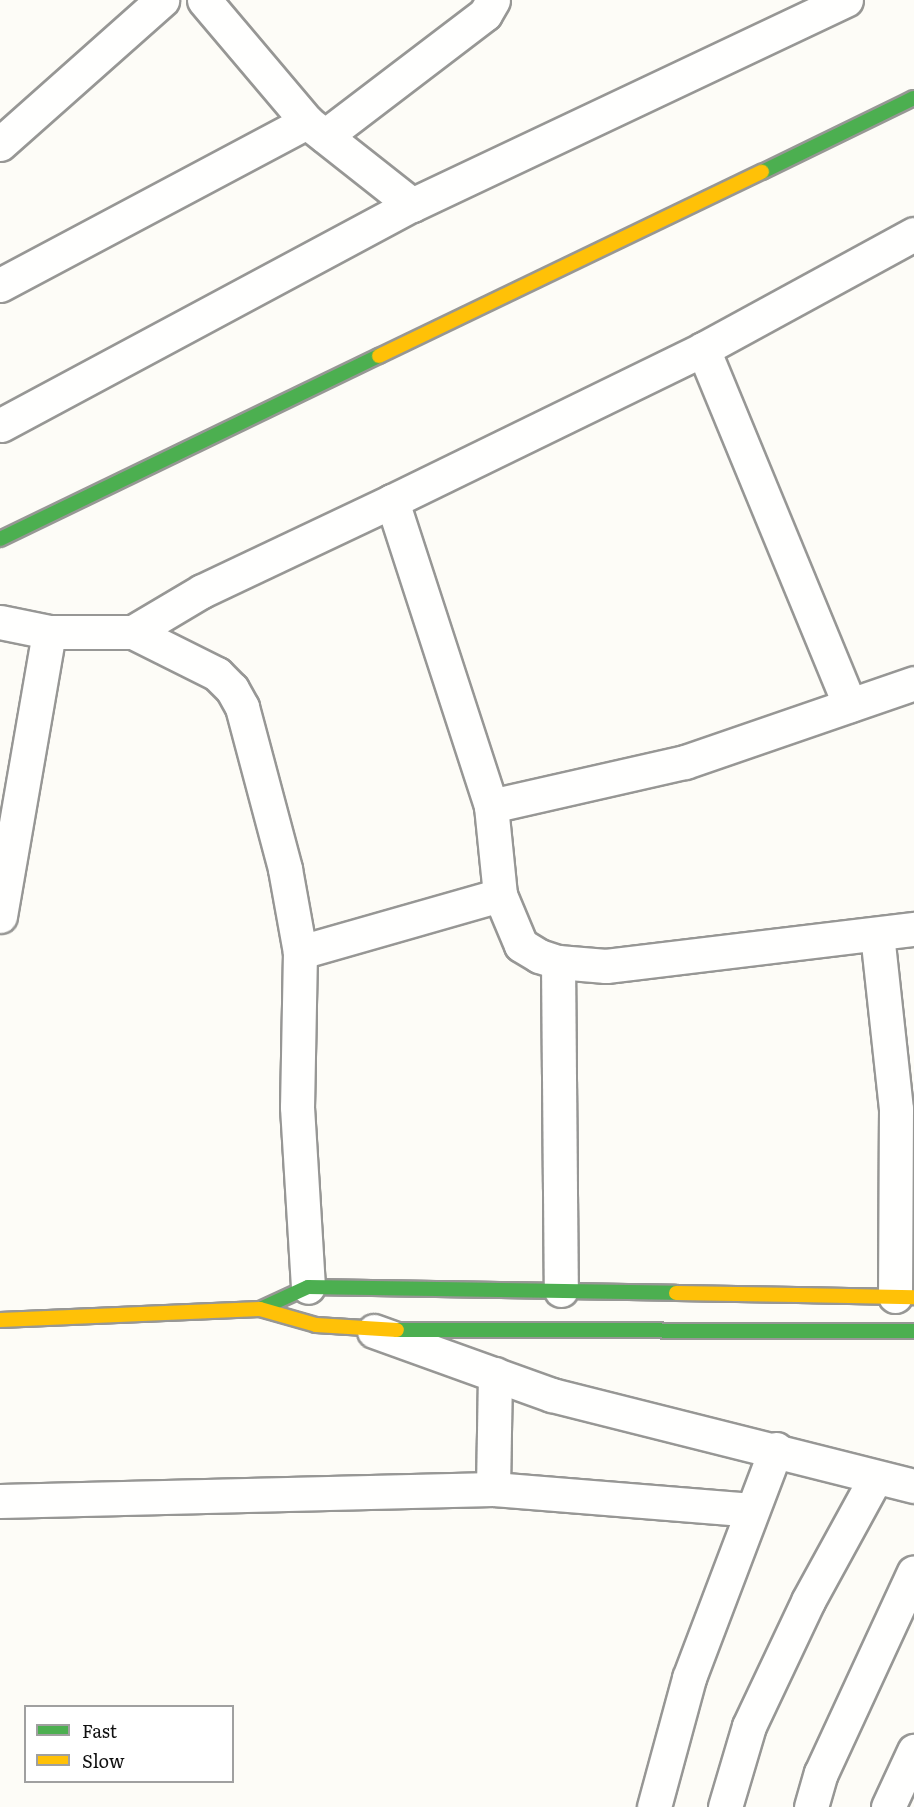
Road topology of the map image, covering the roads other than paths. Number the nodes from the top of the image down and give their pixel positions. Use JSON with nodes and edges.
{"nodes":[{"id":1,"x":162,"y":0,"type":"edge"},
{"id":2,"x":204,"y":0,"type":"edge"},
{"id":3,"x":493,"y":0,"type":"edge"},
{"id":4,"x":846,"y":0,"type":"edge"},
{"id":5,"x":914,"y":98,"type":"edge"},
{"id":6,"x":316,"y":129,"type":"junction"},
{"id":7,"x":0,"y":144,"type":"edge"},
{"id":8,"x":412,"y":205,"type":"junction"},
{"id":9,"x":914,"y":234,"type":"edge"},
{"id":10,"x":0,"y":285,"type":"edge"},
{"id":11,"x":703,"y":349,"type":"junction"},
{"id":12,"x":1,"y":425,"type":"edge"},
{"id":13,"x":392,"y":501,"type":"junction"},
{"id":14,"x":0,"y":539,"type":"edge"},
{"id":15,"x":0,"y":622,"type":"edge"},
{"id":16,"x":49,"y":632,"type":"junction"},
{"id":17,"x":133,"y":632,"type":"junction"},
{"id":18,"x":914,"y":683,"type":"edge"},
{"id":19,"x":850,"y":705,"type":"junction"},
{"id":20,"x":491,"y":806,"type":"junction"},
{"id":21,"x":500,"y":895,"type":"junction"},
{"id":22,"x":0,"y":916,"type":"edge"},
{"id":23,"x":914,"y":929,"type":"edge"},
{"id":24,"x":877,"y":934,"type":"junction"},
{"id":25,"x":300,"y":952,"type":"junction"},
{"id":26,"x":558,"y":962,"type":"junction"},
{"id":27,"x":308,"y":1287,"type":"junction"},
{"id":28,"x":561,"y":1290,"type":"junction"},
{"id":29,"x":905,"y":1297,"type":"edge"},
{"id":30,"x":261,"y":1309,"type":"junction"},
{"id":31,"x":0,"y":1320,"type":"edge"},
{"id":32,"x":372,"y":1330,"type":"junction"},
{"id":33,"x":914,"y":1331,"type":"edge"},
{"id":34,"x":495,"y":1374,"type":"junction"},
{"id":35,"x":776,"y":1449,"type":"junction"},
{"id":36,"x":876,"y":1477,"type":"junction"},
{"id":37,"x":914,"y":1486,"type":"edge"},
{"id":38,"x":493,"y":1489,"type":"junction"},
{"id":39,"x":0,"y":1501,"type":"edge"},
{"id":40,"x":752,"y":1510,"type":"junction"},
{"id":41,"x":914,"y":1572,"type":"edge"},
{"id":42,"x":914,"y":1751,"type":"edge"},
{"id":43,"x":654,"y":1807,"type":"edge"},
{"id":44,"x":725,"y":1807,"type":"edge"},
{"id":45,"x":811,"y":1807,"type":"edge"},
{"id":46,"x":888,"y":1807,"type":"edge"}],
"edges":[{"from":1,"to":7,"type":"street"},
{"from":2,"to":6,"type":"street"},
{"from":3,"to":6,"type":"street"},
{"from":4,"to":8,"type":"street"},
{"from":5,"to":14,"type":"street"},
{"from":6,"to":8,"type":"street"},
{"from":6,"to":10,"type":"street"},
{"from":8,"to":12,"type":"street"},
{"from":9,"to":11,"type":"street"},
{"from":11,"to":13,"type":"street"},
{"from":11,"to":19,"type":"street"},
{"from":13,"to":17,"type":"street"},
{"from":13,"to":20,"type":"street"},
{"from":15,"to":16,"type":"street"},
{"from":16,"to":17,"type":"street"},
{"from":16,"to":22,"type":"street"},
{"from":17,"to":25,"type":"street"},
{"from":18,"to":19,"type":"street"},
{"from":19,"to":20,"type":"street"},
{"from":20,"to":21,"type":"street"},
{"from":21,"to":25,"type":"street"},
{"from":21,"to":26,"type":"street"},
{"from":23,"to":24,"type":"street"},
{"from":24,"to":26,"type":"street"},
{"from":24,"to":29,"type":"street"},
{"from":25,"to":27,"type":"street"},
{"from":26,"to":28,"type":"street"},
{"from":27,"to":28,"type":"street"},
{"from":27,"to":30,"type":"street"},
{"from":28,"to":29,"type":"street"},
{"from":30,"to":31,"type":"street"},
{"from":30,"to":32,"type":"street"},
{"from":32,"to":33,"type":"street"},
{"from":32,"to":34,"type":"street"},
{"from":34,"to":35,"type":"street"},
{"from":34,"to":38,"type":"street"},
{"from":35,"to":36,"type":"street"},
{"from":35,"to":40,"type":"street"},
{"from":36,"to":37,"type":"street"},
{"from":36,"to":44,"type":"street"},
{"from":38,"to":39,"type":"street"},
{"from":38,"to":40,"type":"street"},
{"from":40,"to":43,"type":"street"},
{"from":41,"to":45,"type":"street"},
{"from":42,"to":46,"type":"street"}]}
